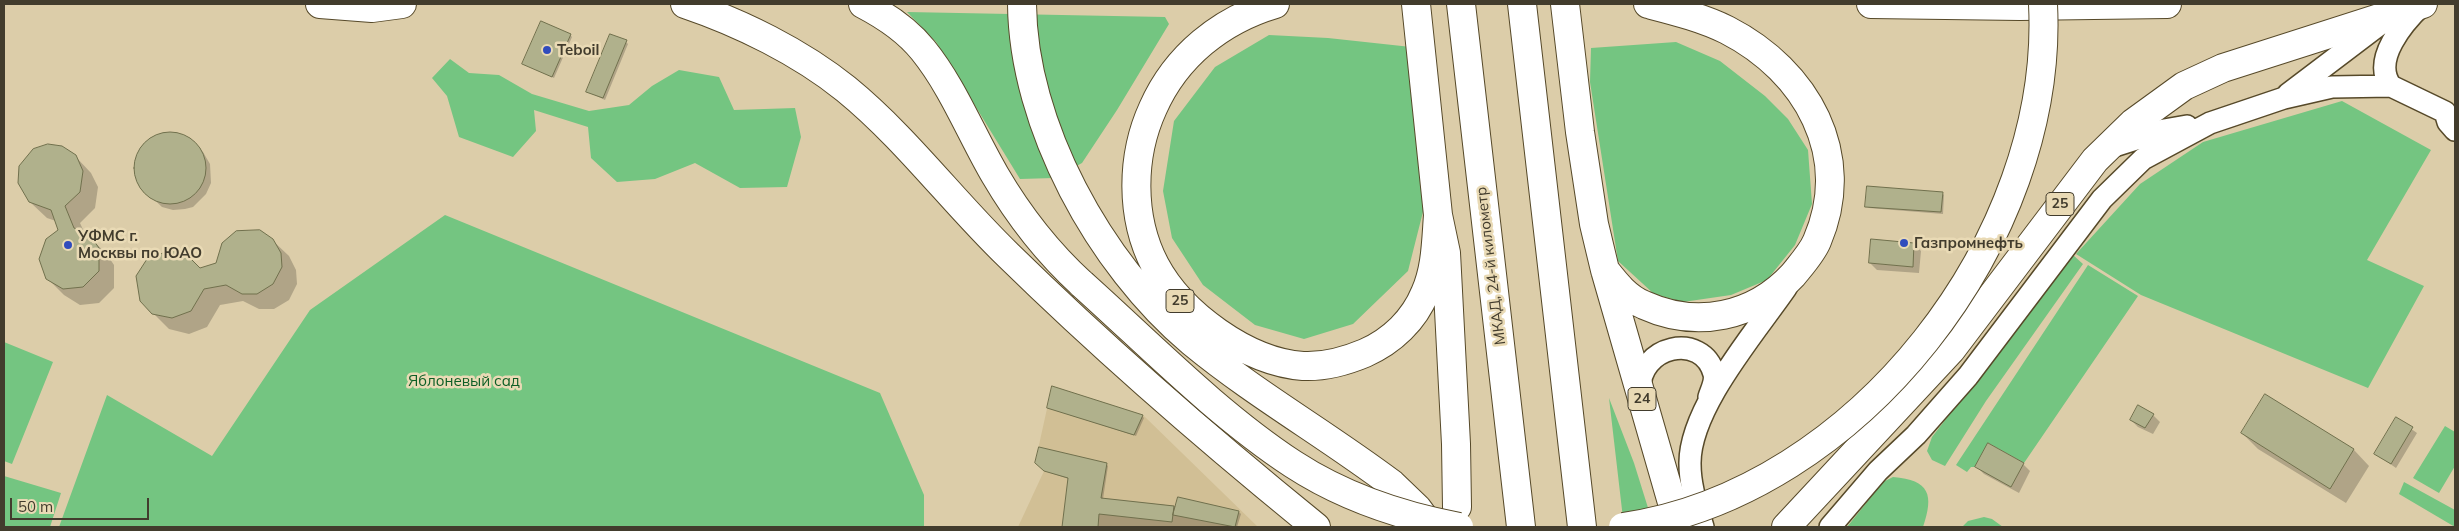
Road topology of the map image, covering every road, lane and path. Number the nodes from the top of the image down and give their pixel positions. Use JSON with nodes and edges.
{"nodes":[{"id":1,"x":320,"y":4,"type":"edge"},
{"id":2,"x":402,"y":4,"type":"edge"},
{"id":3,"x":685,"y":4,"type":"edge"},
{"id":4,"x":863,"y":4,"type":"edge"},
{"id":5,"x":1022,"y":4,"type":"edge"},
{"id":6,"x":1275,"y":4,"type":"edge"},
{"id":7,"x":1416,"y":4,"type":"edge"},
{"id":8,"x":1461,"y":4,"type":"edge"},
{"id":9,"x":1522,"y":4,"type":"edge"},
{"id":10,"x":1565,"y":4,"type":"edge"},
{"id":11,"x":1648,"y":4,"type":"edge"},
{"id":12,"x":1871,"y":4,"type":"edge"},
{"id":13,"x":2043,"y":4,"type":"edge"},
{"id":14,"x":2167,"y":4,"type":"edge"},
{"id":15,"x":2415,"y":6,"type":"edge"},
{"id":16,"x":2390,"y":86,"type":"junction"},
{"id":17,"x":2284,"y":98,"type":"junction"},
{"id":18,"x":2452,"y":116,"type":"edge"},
{"id":19,"x":2210,"y":123,"type":"junction"},
{"id":20,"x":2105,"y":148,"type":"junction"},
{"id":21,"x":1438,"y":215,"type":"junction"},
{"id":22,"x":1802,"y":265,"type":"junction"},
{"id":23,"x":1605,"y":270,"type":"junction"},
{"id":24,"x":1640,"y":392,"type":"junction"},
{"id":25,"x":1707,"y":403,"type":"junction"},
{"id":26,"x":1458,"y":517,"type":"edge"},
{"id":27,"x":1316,"y":527,"type":"edge"},
{"id":28,"x":1431,"y":527,"type":"edge"},
{"id":29,"x":1521,"y":527,"type":"edge"},
{"id":30,"x":1582,"y":527,"type":"edge"},
{"id":31,"x":1623,"y":527,"type":"edge"},
{"id":32,"x":1679,"y":527,"type":"edge"},
{"id":33,"x":1703,"y":527,"type":"edge"},
{"id":34,"x":1786,"y":527,"type":"edge"},
{"id":35,"x":1830,"y":527,"type":"edge"}],
"edges":[{"from":1,"to":2,"type":"main road"},
{"from":3,"to":27,"type":"main road"},
{"from":4,"to":26,"type":"main road","bridge":true},
{"from":5,"to":28,"type":"main road"},
{"from":6,"to":21,"type":"main road","number":"25"},
{"from":7,"to":21,"type":"main road"},
{"from":8,"to":29,"type":"main road","name":"МКАД, 24-й километр"},
{"from":9,"to":30,"type":"main road"},
{"from":10,"to":23,"type":"main road"},
{"from":11,"to":22,"type":"main road"},
{"from":12,"to":14,"type":"main road"},
{"from":13,"to":31,"type":"main road","bridge":true},
{"from":15,"to":16,"type":"street"},
{"from":15,"to":17,"type":"street"},
{"from":15,"to":20,"type":"main road","number":"25"},
{"from":16,"to":17,"type":"street"},
{"from":16,"to":18,"type":"street"},
{"from":17,"to":19,"type":"street"},
{"from":19,"to":20,"type":"street"},
{"from":19,"to":35,"type":"street"},
{"from":20,"to":34,"type":"main road","number":"25"},
{"from":21,"to":26,"type":"main road"},
{"from":22,"to":23,"type":"main road"},
{"from":22,"to":25,"type":"street"},
{"from":23,"to":24,"type":"main road","number":"24"},
{"from":24,"to":25,"type":"street"},
{"from":24,"to":32,"type":"main road","number":"24"},
{"from":25,"to":33,"type":"street"}]}
